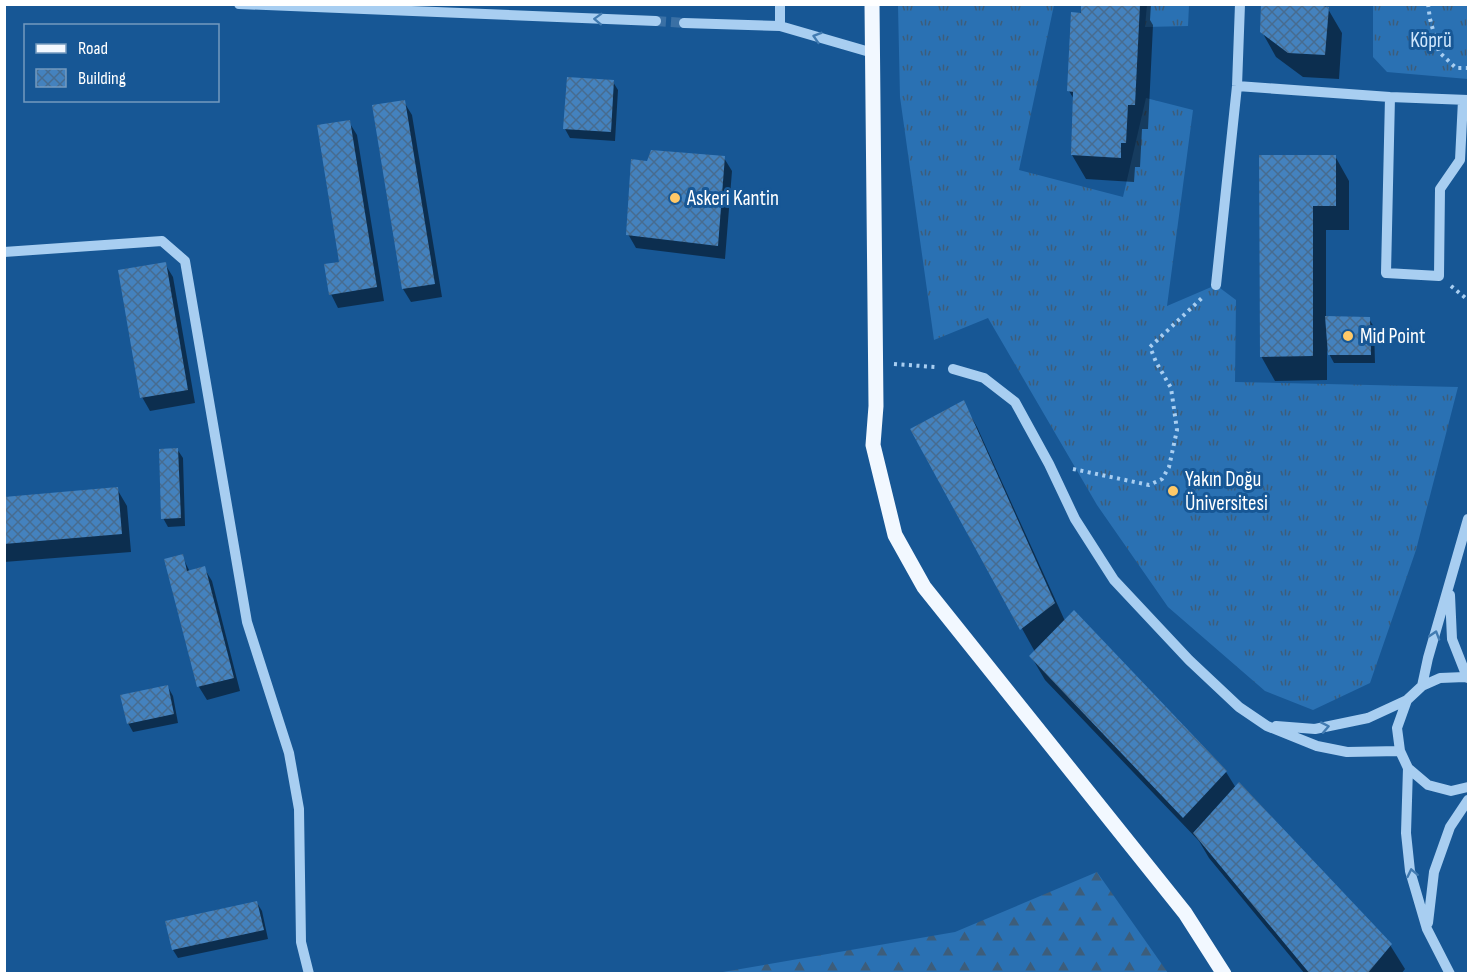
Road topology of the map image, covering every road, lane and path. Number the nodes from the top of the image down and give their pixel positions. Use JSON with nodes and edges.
{"nodes":[{"id":1,"x":240,"y":4,"type":"edge"},
{"id":2,"x":780,"y":4,"type":"edge"},
{"id":3,"x":872,"y":4,"type":"edge"},
{"id":4,"x":1240,"y":4,"type":"edge"},
{"id":5,"x":1428,"y":4,"type":"edge"},
{"id":6,"x":656,"y":21,"type":"tunnel mouth"},
{"id":7,"x":684,"y":22,"type":"tunnel mouth"},
{"id":8,"x":780,"y":26,"type":"junction"},
{"id":9,"x":873,"y":53,"type":"junction"},
{"id":10,"x":1468,"y":68,"type":"edge"},
{"id":11,"x":1238,"y":86,"type":"junction"},
{"id":12,"x":1390,"y":97,"type":"junction"},
{"id":13,"x":1466,"y":100,"type":"edge"},
{"id":14,"x":4,"y":252,"type":"edge"},
{"id":15,"x":1216,"y":285,"type":"joint"},
{"id":16,"x":875,"y":363,"type":"junction"},
{"id":17,"x":953,"y":369,"type":"joint"},
{"id":18,"x":1048,"y":464,"type":"junction"},
{"id":19,"x":1468,"y":519,"type":"edge"},
{"id":20,"x":1450,"y":586,"type":"junction"},
{"id":21,"x":1468,"y":676,"type":"edge"},
{"id":22,"x":1422,"y":686,"type":"junction"},
{"id":23,"x":1407,"y":700,"type":"junction"},
{"id":24,"x":1267,"y":726,"type":"junction"},
{"id":25,"x":1400,"y":751,"type":"junction"},
{"id":26,"x":1408,"y":768,"type":"junction"},
{"id":27,"x":1468,"y":788,"type":"edge"},
{"id":28,"x":1468,"y":800,"type":"edge"},
{"id":29,"x":1427,"y":929,"type":"junction"},
{"id":30,"x":309,"y":974,"type":"edge"},
{"id":31,"x":1224,"y":974,"type":"edge"},
{"id":32,"x":1450,"y":974,"type":"edge"}],
"edges":[{"from":6,"to":1,"type":"street","one_way":true},
{"from":2,"to":8,"type":"street"},
{"from":3,"to":9,"type":"main road"},
{"from":4,"to":11,"type":"street"},
{"from":5,"to":10,"type":"path"},
{"from":7,"to":8,"type":"street"},
{"from":9,"to":8,"type":"street","one_way":true},
{"from":9,"to":16,"type":"main road"},
{"from":11,"to":12,"type":"street"},
{"from":11,"to":15,"type":"street"},
{"from":12,"to":13,"type":"street"},
{"from":12,"to":13,"type":"street"},
{"from":14,"to":30,"type":"street"},
{"from":15,"to":18,"type":"path"},
{"from":16,"to":17,"type":"path"},
{"from":16,"to":31,"type":"main road"},
{"from":17,"to":18,"type":"street"},
{"from":18,"to":24,"type":"street"},
{"from":19,"to":20,"type":"street"},
{"from":20,"to":21,"type":"street"},
{"from":22,"to":20,"type":"street","one_way":true},
{"from":21,"to":22,"type":"street"},
{"from":22,"to":23,"type":"street"},
{"from":24,"to":23,"type":"street","one_way":true},
{"from":23,"to":25,"type":"street"},
{"from":24,"to":25,"type":"street"},
{"from":25,"to":26,"type":"street"},
{"from":26,"to":27,"type":"street"},
{"from":29,"to":26,"type":"street","one_way":true},
{"from":28,"to":29,"type":"street"},
{"from":29,"to":32,"type":"street"}]}
